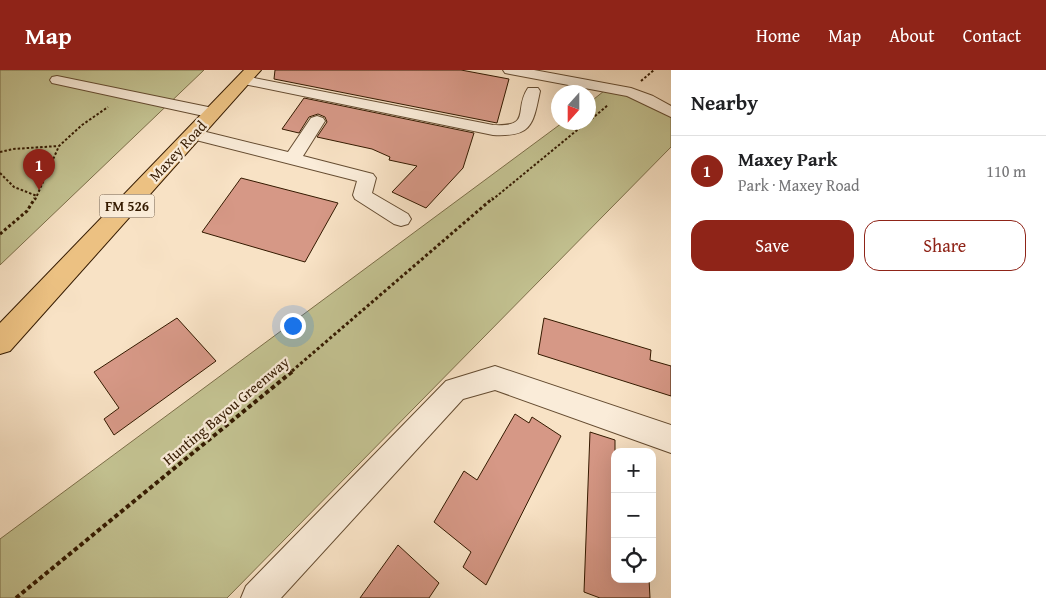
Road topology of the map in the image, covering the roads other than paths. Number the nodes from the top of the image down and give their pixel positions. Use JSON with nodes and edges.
{"nodes":[{"id":1,"x":510,"y":70,"type":"edge"},
{"id":2,"x":579,"y":70,"type":"edge"},
{"id":3,"x":249,"y":75,"type":"edge"},
{"id":4,"x":57,"y":80,"type":"dead end"},
{"id":5,"x":533,"y":90,"type":"dead end"},
{"id":6,"x":671,"y":101,"type":"edge"},
{"id":7,"x":671,"y":112,"type":"edge"},
{"id":8,"x":213,"y":113,"type":"junction"},
{"id":9,"x":317,"y":121,"type":"dead end"},
{"id":10,"x":194,"y":134,"type":"junction"},
{"id":11,"x":292,"y":160,"type":"junction"},
{"id":12,"x":401,"y":219,"type":"dead end"},
{"id":13,"x":0,"y":342,"type":"edge"},
{"id":14,"x":671,"y":439,"type":"edge"},
{"id":15,"x":258,"y":598,"type":"edge"}],
"edges":[{"from":1,"to":7,"type":"street"},
{"from":2,"to":6,"type":"street"},
{"from":3,"to":5,"type":"street"},
{"from":3,"to":8,"type":"main road","name":"Maxey Road","number":"FM 526"},
{"from":4,"to":8,"type":"street"},
{"from":8,"to":10,"type":"main road","name":"Maxey Road","number":"FM 526"},
{"from":9,"to":11,"type":"street"},
{"from":10,"to":11,"type":"street"},
{"from":10,"to":13,"type":"main road","name":"Maxey Road","number":"FM 526"},
{"from":11,"to":12,"type":"street"},
{"from":14,"to":15,"type":"street"}]}
